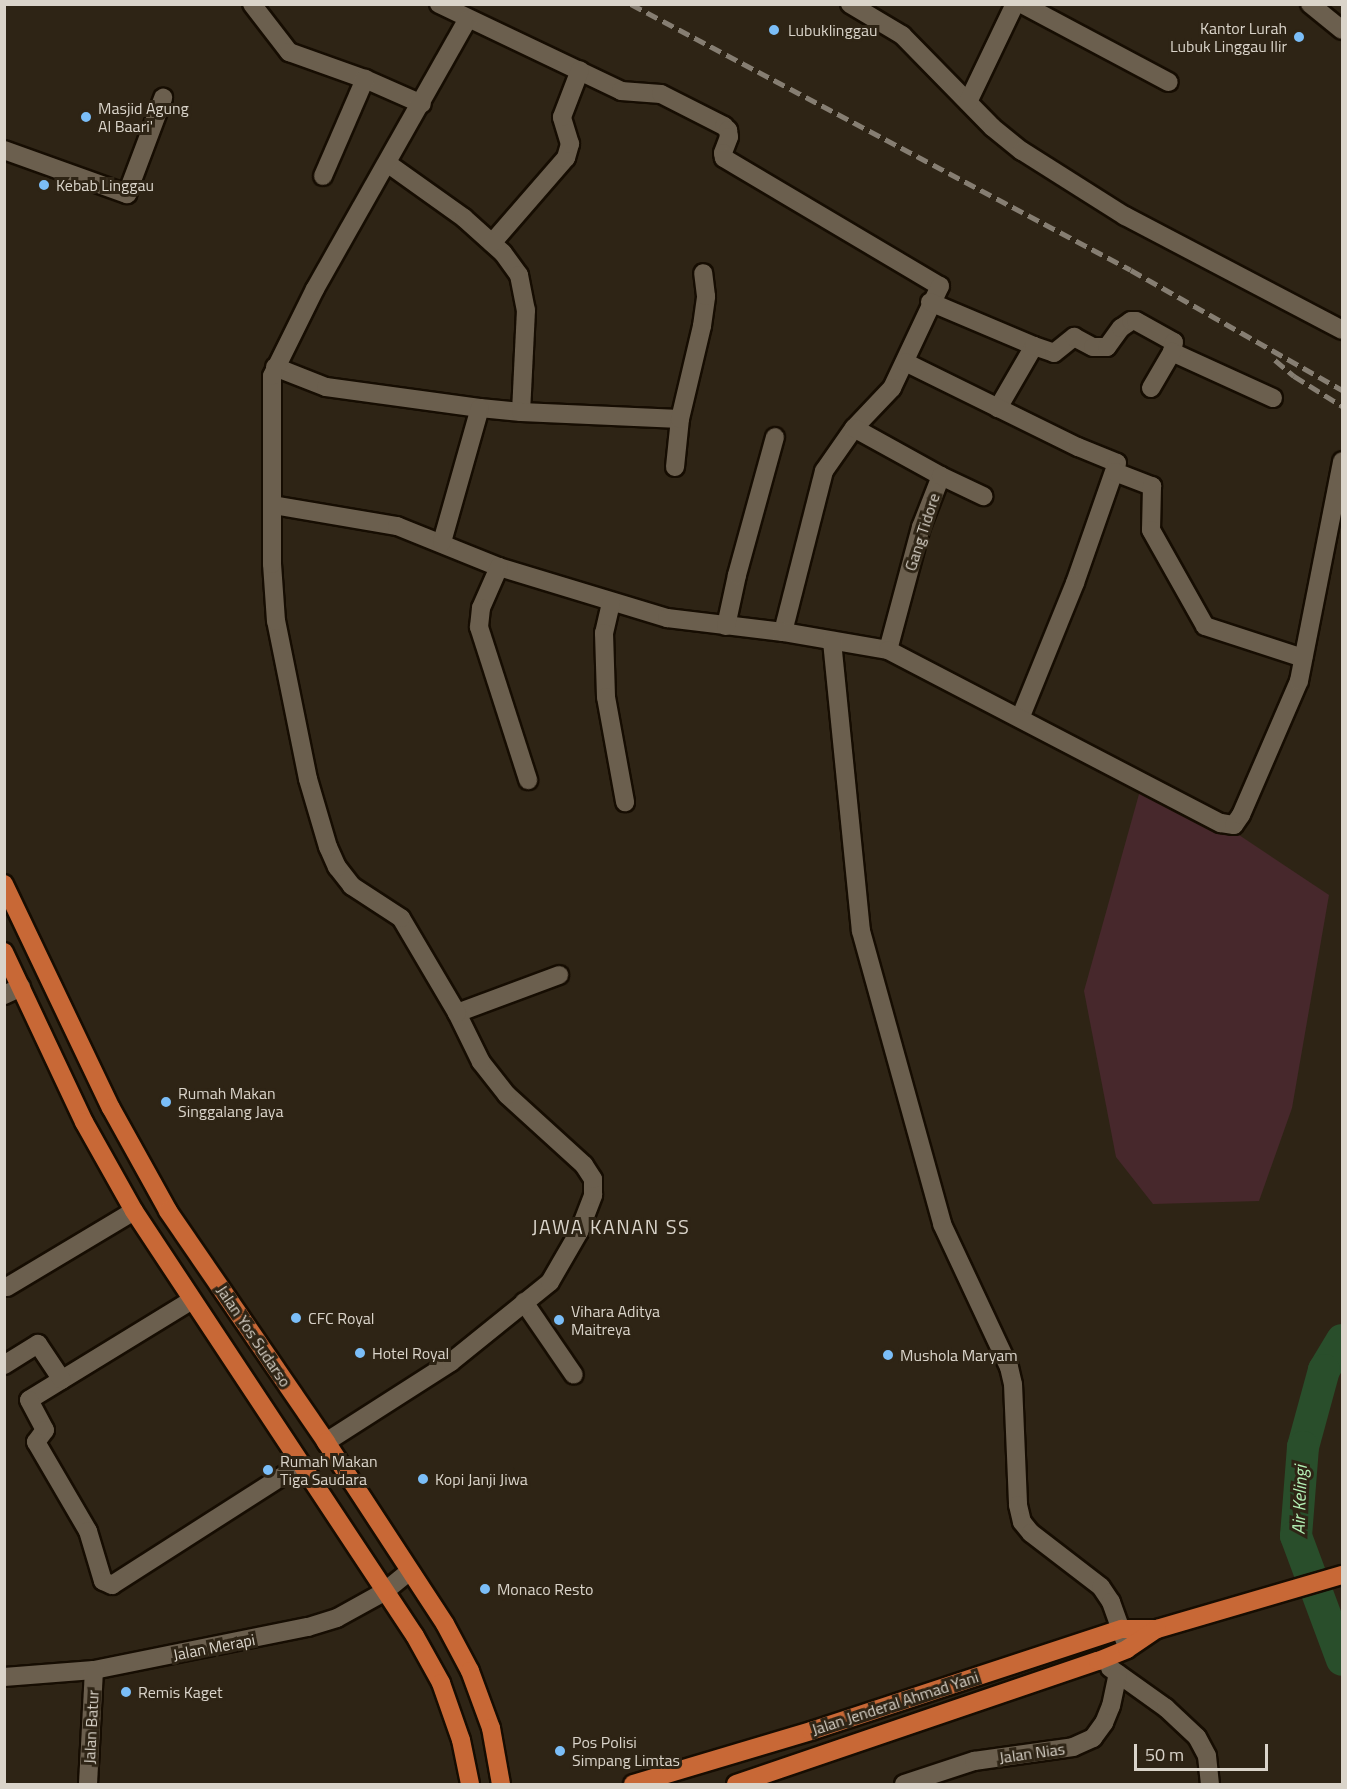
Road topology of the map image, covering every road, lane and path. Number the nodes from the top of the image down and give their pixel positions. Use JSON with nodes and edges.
{"nodes":[{"id":1,"x":252,"y":4,"type":"edge"},
{"id":2,"x":439,"y":4,"type":"edge"},
{"id":3,"x":850,"y":4,"type":"edge"},
{"id":4,"x":1015,"y":4,"type":"edge"},
{"id":5,"x":1022,"y":4,"type":"edge"},
{"id":6,"x":1310,"y":4,"type":"edge"},
{"id":7,"x":467,"y":20,"type":"junction"},
{"id":8,"x":1342,"y":30,"type":"edge"},
{"id":9,"x":580,"y":70,"type":"junction"},
{"id":10,"x":365,"y":79,"type":"junction"},
{"id":11,"x":1169,"y":82,"type":"dead end"},
{"id":12,"x":163,"y":98,"type":"dead end"},
{"id":13,"x":968,"y":102,"type":"junction"},
{"id":14,"x":422,"y":104,"type":"junction"},
{"id":15,"x":4,"y":150,"type":"edge"},
{"id":16,"x":387,"y":164,"type":"junction"},
{"id":17,"x":323,"y":176,"type":"dead end"},
{"id":18,"x":492,"y":243,"type":"junction"},
{"id":19,"x":703,"y":273,"type":"dead end"},
{"id":20,"x":930,"y":302,"type":"junction"},
{"id":21,"x":1342,"y":330,"type":"edge"},
{"id":22,"x":1034,"y":346,"type":"junction"},
{"id":23,"x":1172,"y":352,"type":"junction"},
{"id":24,"x":905,"y":362,"type":"junction"},
{"id":25,"x":275,"y":367,"type":"junction"},
{"id":26,"x":1151,"y":388,"type":"dead end"},
{"id":27,"x":1273,"y":398,"type":"dead end"},
{"id":28,"x":480,"y":408,"type":"junction"},
{"id":29,"x":998,"y":408,"type":"junction"},
{"id":30,"x":521,"y":412,"type":"junction"},
{"id":31,"x":680,"y":419,"type":"junction"},
{"id":32,"x":854,"y":428,"type":"junction"},
{"id":33,"x":774,"y":438,"type":"dead end"},
{"id":34,"x":1342,"y":460,"type":"edge"},
{"id":35,"x":675,"y":468,"type":"dead end"},
{"id":36,"x":1115,"y":472,"type":"junction"},
{"id":37,"x":941,"y":476,"type":"junction"},
{"id":38,"x":983,"y":496,"type":"dead end"},
{"id":39,"x":273,"y":504,"type":"junction"},
{"id":40,"x":442,"y":542,"type":"junction"},
{"id":41,"x":499,"y":567,"type":"junction"},
{"id":42,"x":611,"y":603,"type":"junction"},
{"id":43,"x":726,"y":626,"type":"junction"},
{"id":44,"x":783,"y":632,"type":"junction"},
{"id":45,"x":832,"y":641,"type":"junction"},
{"id":46,"x":888,"y":650,"type":"junction"},
{"id":47,"x":1303,"y":658,"type":"junction"},
{"id":48,"x":1021,"y":716,"type":"junction"},
{"id":49,"x":528,"y":780,"type":"dead end"},
{"id":50,"x":625,"y":802,"type":"dead end"},
{"id":51,"x":4,"y":885,"type":"edge"},
{"id":52,"x":4,"y":952,"type":"edge"},
{"id":53,"x":559,"y":975,"type":"dead end"},
{"id":54,"x":48,"y":976,"type":"junction"},
{"id":55,"x":13,"y":991,"type":"edge"},
{"id":56,"x":457,"y":1013,"type":"junction"},
{"id":57,"x":134,"y":1211,"type":"junction"},
{"id":58,"x":7,"y":1287,"type":"dead end"},
{"id":59,"x":192,"y":1300,"type":"junction"},
{"id":60,"x":524,"y":1302,"type":"junction"},
{"id":61,"x":4,"y":1365,"type":"edge"},
{"id":62,"x":574,"y":1375,"type":"dead end"},
{"id":63,"x":62,"y":1380,"type":"junction"},
{"id":64,"x":326,"y":1442,"type":"junction"},
{"id":65,"x":302,"y":1464,"type":"junction"},
{"id":66,"x":409,"y":1572,"type":"junction"},
{"id":67,"x":1342,"y":1575,"type":"edge"},
{"id":68,"x":384,"y":1592,"type":"junction"},
{"id":69,"x":1122,"y":1629,"type":"junction"},
{"id":70,"x":1157,"y":1629,"type":"junction"},
{"id":71,"x":1128,"y":1649,"type":"junction"},
{"id":72,"x":1098,"y":1660,"type":"junction"},
{"id":73,"x":94,"y":1670,"type":"junction"},
{"id":74,"x":1118,"y":1674,"type":"junction"},
{"id":75,"x":4,"y":1677,"type":"edge"},
{"id":76,"x":88,"y":1785,"type":"edge"},
{"id":77,"x":470,"y":1785,"type":"edge"},
{"id":78,"x":501,"y":1785,"type":"edge"},
{"id":79,"x":633,"y":1785,"type":"edge"},
{"id":80,"x":736,"y":1785,"type":"edge"},
{"id":81,"x":904,"y":1785,"type":"edge"},
{"id":82,"x":1210,"y":1785,"type":"edge"}],
"edges":[{"from":1,"to":10,"type":"street"},
{"from":2,"to":7,"type":"street"},
{"from":3,"to":13,"type":"street"},
{"from":4,"to":13,"type":"street"},
{"from":5,"to":11,"type":"street"},
{"from":6,"to":8,"type":"street"},
{"from":7,"to":9,"type":"street"},
{"from":7,"to":14,"type":"street"},
{"from":9,"to":18,"type":"street"},
{"from":9,"to":20,"type":"street"},
{"from":10,"to":14,"type":"street"},
{"from":10,"to":17,"type":"street"},
{"from":12,"to":15,"type":"street"},
{"from":13,"to":21,"type":"street"},
{"from":14,"to":16,"type":"street"},
{"from":16,"to":18,"type":"street"},
{"from":16,"to":25,"type":"street"},
{"from":18,"to":30,"type":"street"},
{"from":19,"to":31,"type":"street"},
{"from":20,"to":22,"type":"street"},
{"from":20,"to":24,"type":"street"},
{"from":22,"to":23,"type":"street"},
{"from":22,"to":29,"type":"street"},
{"from":23,"to":26,"type":"street"},
{"from":23,"to":27,"type":"street"},
{"from":24,"to":29,"type":"street"},
{"from":24,"to":32,"type":"street"},
{"from":25,"to":28,"type":"street"},
{"from":25,"to":39,"type":"street"},
{"from":28,"to":30,"type":"street"},
{"from":28,"to":40,"type":"street"},
{"from":29,"to":36,"type":"street"},
{"from":30,"to":31,"type":"street"},
{"from":31,"to":35,"type":"street"},
{"from":32,"to":37,"type":"street","name":"Gang Tidore"},
{"from":32,"to":44,"type":"street"},
{"from":33,"to":43,"type":"street"},
{"from":34,"to":47,"type":"street"},
{"from":36,"to":47,"type":"street"},
{"from":36,"to":48,"type":"street"},
{"from":37,"to":38,"type":"street"},
{"from":37,"to":46,"type":"street","name":"Gang Tidore"},
{"from":39,"to":40,"type":"street"},
{"from":39,"to":56,"type":"street"},
{"from":40,"to":41,"type":"street"},
{"from":41,"to":42,"type":"street"},
{"from":41,"to":49,"type":"street"},
{"from":42,"to":43,"type":"street"},
{"from":42,"to":50,"type":"street"},
{"from":43,"to":44,"type":"street"},
{"from":44,"to":45,"type":"street"},
{"from":45,"to":46,"type":"street"},
{"from":45,"to":69,"type":"street"},
{"from":46,"to":48,"type":"street"},
{"from":47,"to":48,"type":"street"},
{"from":51,"to":54,"type":"highway","name":"Jalan Yos Sudarso"},
{"from":52,"to":55,"type":"highway","name":"Jalan Yos Sudarso"},
{"from":53,"to":56,"type":"street"},
{"from":54,"to":55,"type":"highway"},
{"from":54,"to":64,"type":"highway","name":"Jalan Yos Sudarso"},
{"from":55,"to":57,"type":"highway","name":"Jalan Yos Sudarso"},
{"from":56,"to":60,"type":"street"},
{"from":57,"to":58,"type":"street"},
{"from":57,"to":59,"type":"highway","name":"Jalan Yos Sudarso"},
{"from":59,"to":63,"type":"street"},
{"from":59,"to":65,"type":"highway","name":"Jalan Yos Sudarso"},
{"from":60,"to":62,"type":"street"},
{"from":60,"to":64,"type":"street"},
{"from":61,"to":63,"type":"street"},
{"from":63,"to":65,"type":"street"},
{"from":64,"to":66,"type":"highway","name":"Jalan Yos Sudarso"},
{"from":65,"to":68,"type":"highway","name":"Jalan Yos Sudarso"},
{"from":66,"to":68,"type":"street","name":"Jalan Merapi"},
{"from":66,"to":78,"type":"highway","name":"Jalan Yos Sudarso"},
{"from":67,"to":70,"type":"highway","name":"Jalan Jenderal Ahmad Yani"},
{"from":68,"to":73,"type":"street","name":"Jalan Merapi"},
{"from":68,"to":77,"type":"highway","name":"Jalan Yos Sudarso"},
{"from":69,"to":70,"type":"highway","name":"Jalan Jenderal Ahmad Yani"},
{"from":69,"to":71,"type":"street"},
{"from":69,"to":79,"type":"highway","name":"Jalan Jenderal Ahmad Yani"},
{"from":70,"to":71,"type":"highway","name":"Jalan Jenderal Ahmad Yani"},
{"from":71,"to":72,"type":"highway","name":"Jalan Jenderal Ahmad Yani"},
{"from":72,"to":74,"type":"street"},
{"from":72,"to":80,"type":"highway","name":"Jalan Jenderal Ahmad Yani"},
{"from":73,"to":75,"type":"street","name":"Jalan Merapi"},
{"from":73,"to":76,"type":"street","name":"Jalan Batur"},
{"from":74,"to":81,"type":"street","name":"Jalan Nias"},
{"from":74,"to":82,"type":"street"}]}
